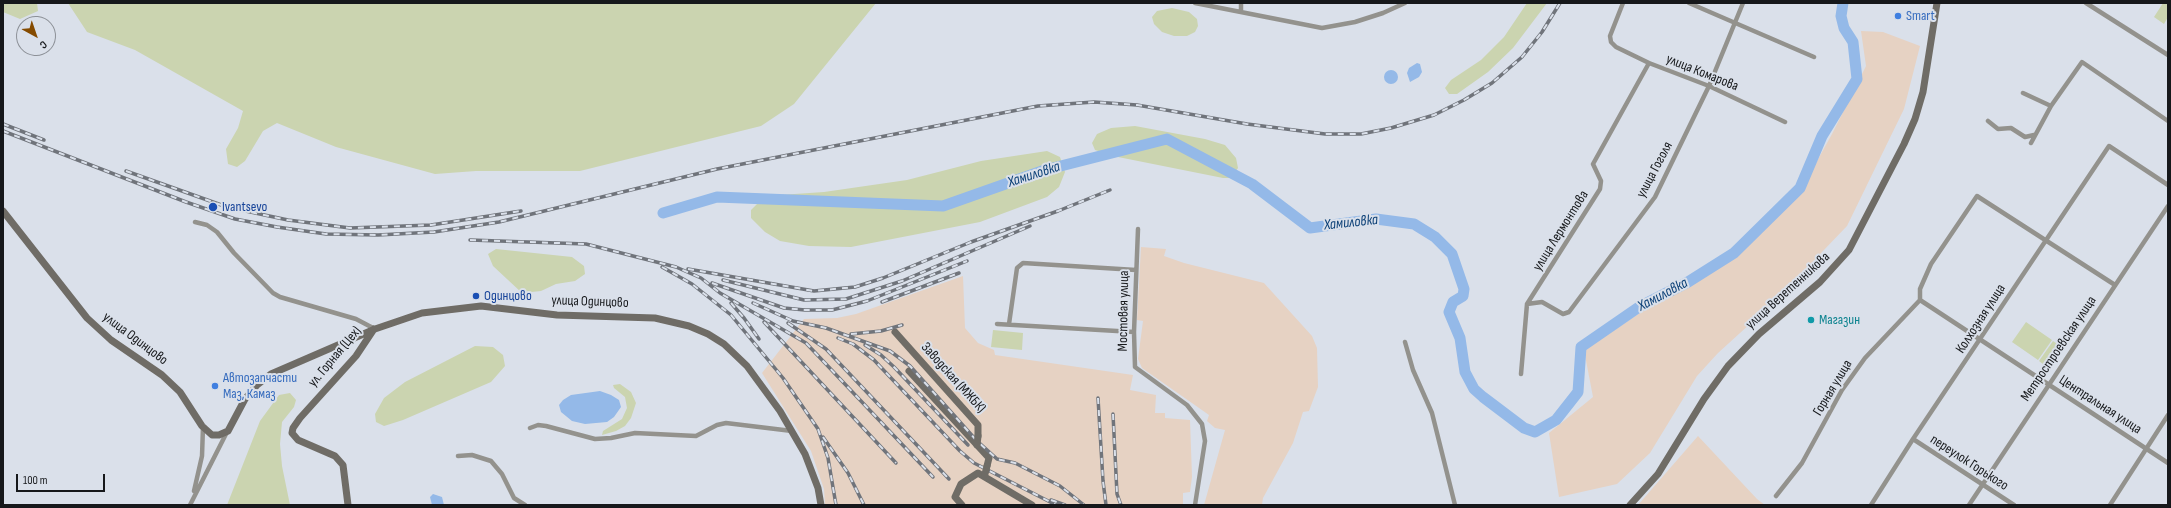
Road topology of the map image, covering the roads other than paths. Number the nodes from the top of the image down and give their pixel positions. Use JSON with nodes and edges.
{"nodes":[{"id":1,"x":1195,"y":3,"type":"edge"},
{"id":2,"x":1241,"y":3,"type":"edge"},
{"id":3,"x":1405,"y":3,"type":"edge"},
{"id":4,"x":1623,"y":3,"type":"edge"},
{"id":5,"x":1689,"y":3,"type":"edge"},
{"id":6,"x":1743,"y":3,"type":"edge"},
{"id":7,"x":1937,"y":3,"type":"edge"},
{"id":8,"x":2086,"y":3,"type":"edge"},
{"id":9,"x":1242,"y":12,"type":"junction"},
{"id":10,"x":1736,"y":24,"type":"junction"},
{"id":11,"x":2168,"y":55,"type":"edge"},
{"id":12,"x":1814,"y":57,"type":"dead end"},
{"id":13,"x":1649,"y":63,"type":"junction"},
{"id":14,"x":1709,"y":86,"type":"junction"},
{"id":15,"x":2023,"y":93,"type":"dead end"},
{"id":16,"x":2052,"y":106,"type":"junction"},
{"id":17,"x":1988,"y":121,"type":"dead end"},
{"id":18,"x":2168,"y":121,"type":"edge"},
{"id":19,"x":1785,"y":122,"type":"dead end"},
{"id":20,"x":2034,"y":136,"type":"junction"},
{"id":21,"x":2031,"y":143,"type":"dead end"},
{"id":22,"x":2168,"y":185,"type":"edge"},
{"id":23,"x":2168,"y":206,"type":"edge"},
{"id":24,"x":3,"y":211,"type":"edge"},
{"id":25,"x":195,"y":222,"type":"dead end"},
{"id":26,"x":1138,"y":229,"type":"dead end"},
{"id":27,"x":2045,"y":239,"type":"junction"},
{"id":28,"x":1136,"y":270,"type":"junction"},
{"id":29,"x":2115,"y":285,"type":"junction"},
{"id":30,"x":1920,"y":300,"type":"junction"},
{"id":31,"x":1527,"y":304,"type":"junction"},
{"id":32,"x":997,"y":324,"type":"dead end"},
{"id":33,"x":1009,"y":324,"type":"junction"},
{"id":34,"x":375,"y":329,"type":"junction"},
{"id":35,"x":895,"y":332,"type":"dead end"},
{"id":36,"x":1134,"y":332,"type":"junction"},
{"id":37,"x":1981,"y":339,"type":"junction"},
{"id":38,"x":1405,"y":342,"type":"dead end"},
{"id":39,"x":909,"y":372,"type":"dead end"},
{"id":40,"x":1520,"y":374,"type":"dead end"},
{"id":41,"x":2048,"y":384,"type":"junction"},
{"id":42,"x":2168,"y":415,"type":"edge"},
{"id":43,"x":202,"y":426,"type":"junction"},
{"id":44,"x":530,"y":428,"type":"dead end"},
{"id":45,"x":228,"y":431,"type":"junction"},
{"id":46,"x":792,"y":431,"type":"junction"},
{"id":47,"x":1913,"y":439,"type":"junction"},
{"id":48,"x":977,"y":446,"type":"junction"},
{"id":49,"x":2146,"y":448,"type":"junction"},
{"id":50,"x":458,"y":456,"type":"dead end"},
{"id":51,"x":2168,"y":463,"type":"edge"},
{"id":52,"x":985,"y":476,"type":"junction"},
{"id":53,"x":1983,"y":485,"type":"junction"},
{"id":54,"x":1776,"y":496,"type":"dead end"},
{"id":55,"x":190,"y":503,"type":"edge"},
{"id":56,"x":348,"y":505,"type":"edge"},
{"id":57,"x":525,"y":505,"type":"edge"},
{"id":58,"x":821,"y":505,"type":"edge"},
{"id":59,"x":962,"y":505,"type":"edge"},
{"id":60,"x":1032,"y":505,"type":"edge"},
{"id":61,"x":1195,"y":505,"type":"edge"},
{"id":62,"x":1455,"y":505,"type":"edge"},
{"id":63,"x":1630,"y":505,"type":"edge"},
{"id":64,"x":1871,"y":505,"type":"edge"},
{"id":65,"x":1969,"y":505,"type":"edge"},
{"id":66,"x":2014,"y":505,"type":"edge"},
{"id":67,"x":2110,"y":505,"type":"edge"}],
"edges":[{"from":1,"to":9,"type":"street"},
{"from":2,"to":9,"type":"street"},
{"from":3,"to":9,"type":"street"},
{"from":4,"to":13,"type":"street","name":"улица Комарова"},
{"from":5,"to":10,"type":"street"},
{"from":6,"to":10,"type":"street","name":"улица Гоголя"},
{"from":7,"to":63,"type":"street","name":"улица Веретенникова"},
{"from":8,"to":11,"type":"street"},
{"from":10,"to":12,"type":"street"},
{"from":10,"to":14,"type":"street","name":"улица Гоголя"},
{"from":13,"to":14,"type":"street","name":"улица Комарова"},
{"from":13,"to":31,"type":"street","name":"улица Лермонтова"},
{"from":14,"to":19,"type":"street","name":"улица Комарова"},
{"from":14,"to":31,"type":"street","name":"улица Гоголя"},
{"from":15,"to":16,"type":"street"},
{"from":16,"to":18,"type":"street"},
{"from":16,"to":20,"type":"street"},
{"from":17,"to":20,"type":"street"},
{"from":20,"to":21,"type":"street"},
{"from":22,"to":27,"type":"street","name":"Колхозная улица"},
{"from":23,"to":29,"type":"street","name":"Метростроевская улица"},
{"from":24,"to":43,"type":"street","name":"улица Одинцово"},
{"from":25,"to":34,"type":"street"},
{"from":26,"to":28,"type":"street","name":"Мостовая улица"},
{"from":27,"to":29,"type":"street"},
{"from":27,"to":30,"type":"street"},
{"from":27,"to":37,"type":"street","name":"Колхозная улица"},
{"from":28,"to":33,"type":"street"},
{"from":28,"to":36,"type":"street","name":"Мостовая улица"},
{"from":29,"to":41,"type":"street","name":"Метростроевская улица"},
{"from":30,"to":37,"type":"street","name":"Центральная улица"},
{"from":30,"to":54,"type":"street","name":"Горная улица"},
{"from":31,"to":40,"type":"street","name":"улица Лермонтова"},
{"from":32,"to":33,"type":"street"},
{"from":33,"to":36,"type":"street"},
{"from":34,"to":45,"type":"street","name":"улица Одинцово"},
{"from":34,"to":46,"type":"street","name":"улица Одинцово"},
{"from":34,"to":56,"type":"street","name":"ул. Горная (Цех)"},
{"from":35,"to":48,"type":"street","name":"Заводская (МЖБК)","bridge":true},
{"from":36,"to":61,"type":"street","name":"Мостовая улица"},
{"from":37,"to":41,"type":"street","name":"Центральная улица"},
{"from":37,"to":47,"type":"street","name":"Колхозная улица"},
{"from":38,"to":62,"type":"street"},
{"from":39,"to":48,"type":"street","name":"Заводская (МЖБК)"},
{"from":41,"to":49,"type":"street","name":"Центральная улица"},
{"from":41,"to":53,"type":"street","name":"Метростроевская улица"},
{"from":42,"to":49,"type":"street"},
{"from":43,"to":45,"type":"street","name":"улица Одинцово"},
{"from":43,"to":55,"type":"street"},
{"from":44,"to":46,"type":"street"},
{"from":45,"to":55,"type":"street","name":"улица Одинцово"},
{"from":46,"to":58,"type":"street","name":"улица Одинцово"},
{"from":47,"to":53,"type":"street","name":"переулок Горького"},
{"from":47,"to":64,"type":"street","name":"Колхозная улица"},
{"from":48,"to":52,"type":"street","name":"Заводская (МЖБК)","bridge":true},
{"from":49,"to":51,"type":"street","name":"Центральная улица"},
{"from":49,"to":67,"type":"street"},
{"from":50,"to":57,"type":"street"},
{"from":52,"to":59,"type":"street"},
{"from":52,"to":60,"type":"street"},
{"from":53,"to":65,"type":"street","name":"Метростроевская улица"},
{"from":53,"to":66,"type":"street","name":"переулок Горького"}]}
